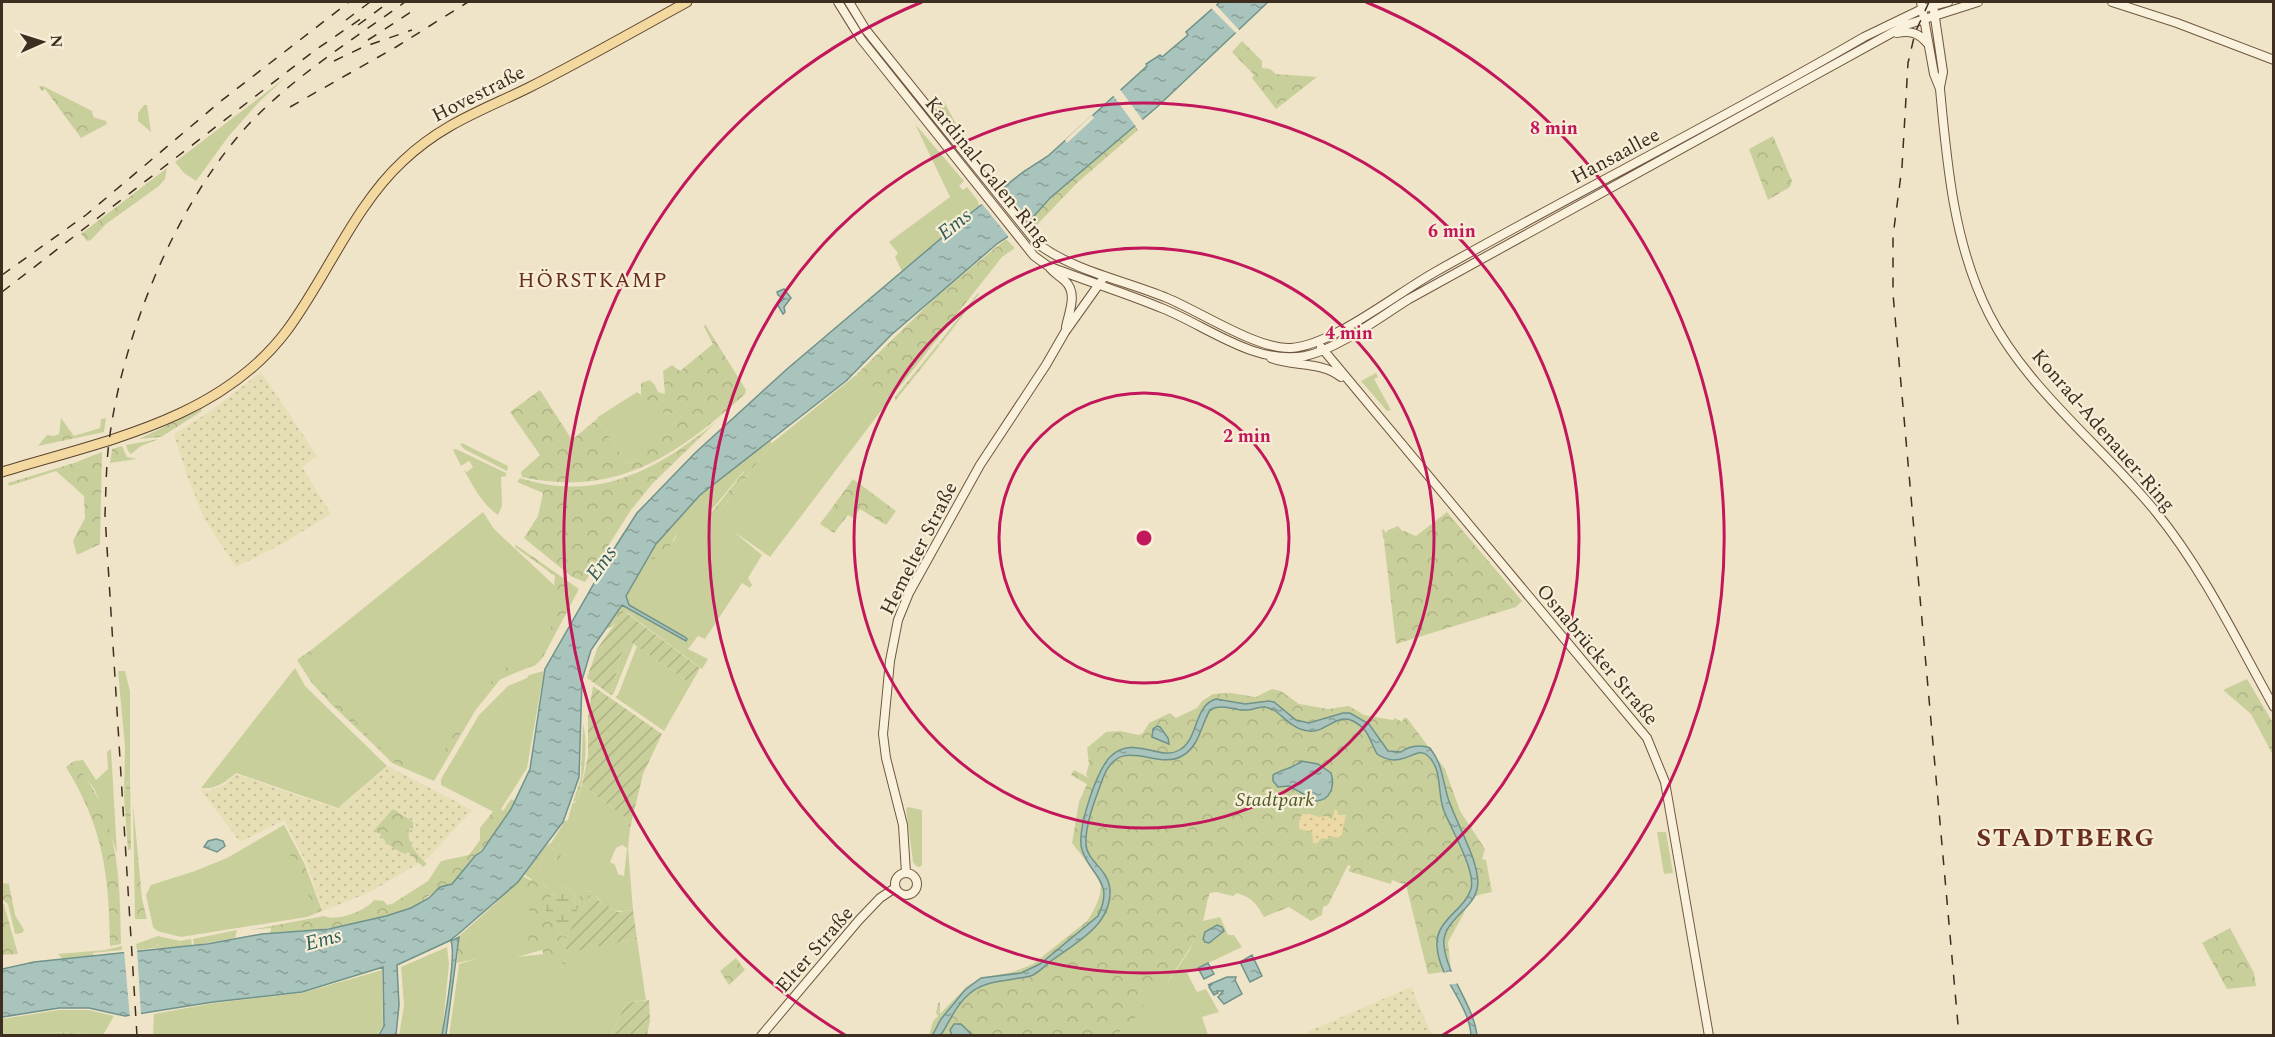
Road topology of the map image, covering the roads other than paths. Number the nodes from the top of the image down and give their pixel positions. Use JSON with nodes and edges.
{"nodes":[{"id":1,"x":687,"y":2,"type":"edge"},
{"id":2,"x":838,"y":2,"type":"edge"},
{"id":3,"x":1948,"y":2,"type":"edge"},
{"id":4,"x":1978,"y":2,"type":"edge"},
{"id":5,"x":2112,"y":2,"type":"edge"},
{"id":6,"x":850,"y":3,"type":"edge"},
{"id":7,"x":1934,"y":7,"type":"edge"},
{"id":8,"x":1922,"y":9,"type":"edge"},
{"id":9,"x":1888,"y":35,"type":"junction"},
{"id":10,"x":1929,"y":45,"type":"junction"},
{"id":11,"x":2274,"y":60,"type":"edge"},
{"id":12,"x":1940,"y":89,"type":"junction"},
{"id":13,"x":1048,"y":266,"type":"junction"},
{"id":14,"x":1105,"y":276,"type":"junction"},
{"id":15,"x":1098,"y":285,"type":"junction"},
{"id":16,"x":1065,"y":332,"type":"junction"},
{"id":17,"x":1317,"y":342,"type":"junction"},
{"id":18,"x":1324,"y":350,"type":"junction"},
{"id":19,"x":1260,"y":354,"type":"junction"},
{"id":20,"x":1351,"y":384,"type":"junction"},
{"id":21,"x":2,"y":472,"type":"edge"},
{"id":22,"x":2274,"y":707,"type":"edge"},
{"id":23,"x":906,"y":873,"type":"junction"},
{"id":24,"x":896,"y":888,"type":"junction"},
{"id":25,"x":761,"y":1035,"type":"edge"},
{"id":26,"x":1709,"y":1035,"type":"edge"}],
"edges":[{"from":1,"to":21,"type":"main road","name":"Hovestraße"},
{"from":2,"to":13,"type":"main road","name":"Kardinal-Galen-Ring"},
{"from":3,"to":7,"type":"main road"},
{"from":4,"to":7,"type":"main road"},
{"from":5,"to":11,"type":"main road"},
{"from":6,"to":14,"type":"main road","name":"Kardinal-Galen-Ring"},
{"from":7,"to":8,"type":"main road","name":"Hansaallee"},
{"from":7,"to":12,"type":"main road","name":"Konrad-Adenauer-Ring"},
{"from":8,"to":9,"type":"main road","name":"Hansaallee"},
{"from":8,"to":10,"type":"main road","name":"Konrad-Adenauer-Ring"},
{"from":8,"to":17,"type":"main road","name":"Hansaallee"},
{"from":9,"to":10,"type":"main road"},
{"from":9,"to":18,"type":"main road","name":"Hansaallee"},
{"from":10,"to":12,"type":"main road","name":"Konrad-Adenauer-Ring"},
{"from":12,"to":22,"type":"main road","name":"Konrad-Adenauer-Ring"},
{"from":13,"to":15,"type":"main road","name":"Kardinal-Galen-Ring"},
{"from":13,"to":16,"type":"main road"},
{"from":14,"to":15,"type":"main road","name":"Hemelter Straße"},
{"from":14,"to":17,"type":"main road","name":"Kardinal-Galen-Ring"},
{"from":15,"to":16,"type":"main road","name":"Hemelter Straße"},
{"from":15,"to":19,"type":"main road","name":"Kardinal-Galen-Ring"},
{"from":16,"to":23,"type":"main road","name":"Hemelter Straße"},
{"from":17,"to":18,"type":"main road","name":"Osnabrücker Straße"},
{"from":18,"to":19,"type":"main road","name":"Kardinal-Galen-Ring"},
{"from":18,"to":20,"type":"main road","name":"Osnabrücker Straße"},
{"from":19,"to":20,"type":"main road","name":"Osnabrücker Straße"},
{"from":20,"to":26,"type":"main road","name":"Osnabrücker Straße"},
{"from":23,"to":24,"type":"main road"},
{"from":23,"to":24,"type":"main road"},
{"from":24,"to":25,"type":"main road","name":"Elter Straße"}]}
